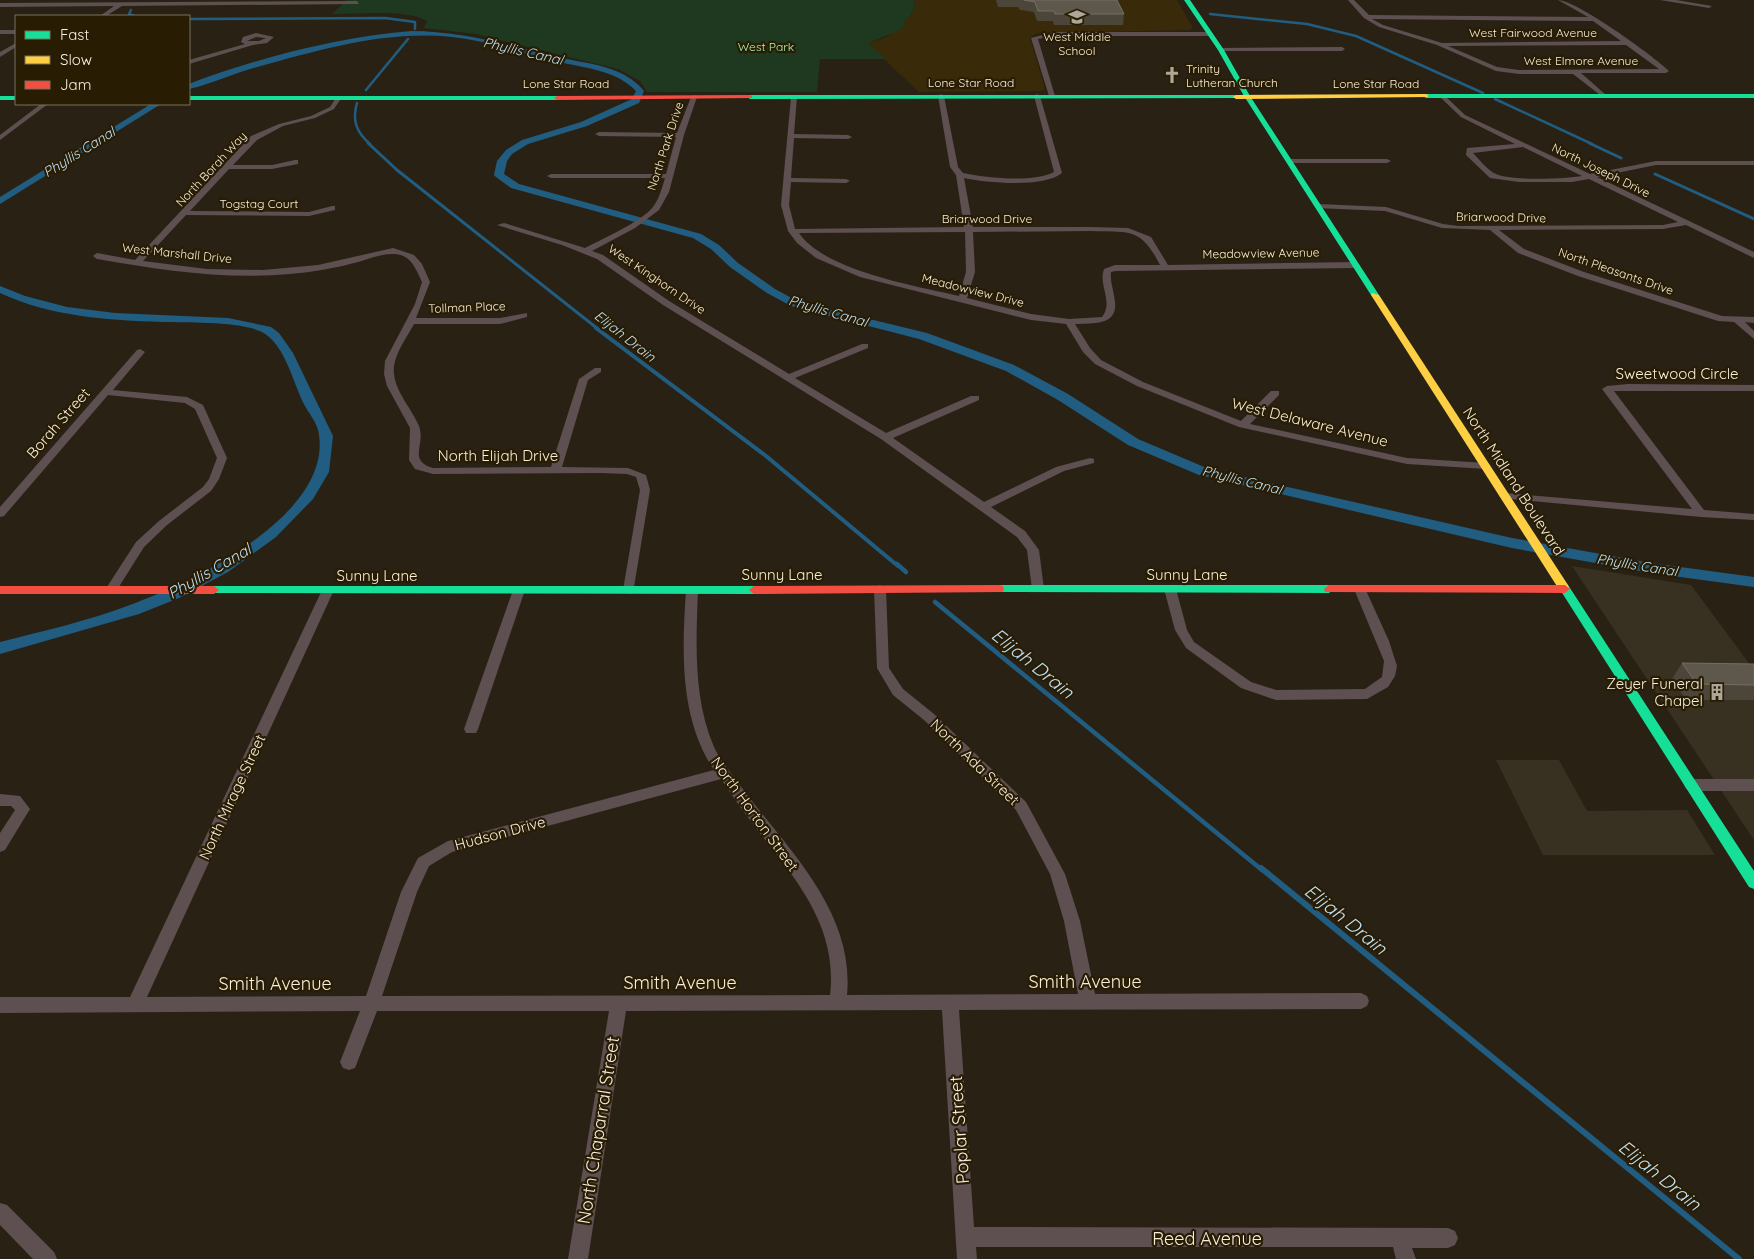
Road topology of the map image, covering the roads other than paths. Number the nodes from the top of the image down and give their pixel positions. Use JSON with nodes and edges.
{"nodes":[{"id":1,"x":24,"y":0,"type":"edge"},
{"id":2,"x":1187,"y":0,"type":"edge"},
{"id":3,"x":1351,"y":0,"type":"edge"},
{"id":4,"x":1561,"y":0,"type":"edge"},
{"id":5,"x":1663,"y":0,"type":"edge"},
{"id":6,"x":196,"y":1,"type":"edge"},
{"id":7,"x":296,"y":1,"type":"edge"},
{"id":8,"x":357,"y":3,"type":"dead end"},
{"id":9,"x":0,"y":4,"type":"edge"},
{"id":10,"x":17,"y":4,"type":"junction"},
{"id":11,"x":121,"y":4,"type":"junction"},
{"id":12,"x":1709,"y":6,"type":"dead end"},
{"id":13,"x":105,"y":15,"type":"edge"},
{"id":14,"x":1366,"y":17,"type":"junction"},
{"id":15,"x":1593,"y":18,"type":"junction"},
{"id":16,"x":0,"y":32,"type":"edge"},
{"id":17,"x":15,"y":32,"type":"edge"},
{"id":18,"x":1210,"y":34,"type":"junction"},
{"id":19,"x":1626,"y":43,"type":"junction"},
{"id":20,"x":251,"y":44,"type":"dead end"},
{"id":21,"x":1439,"y":44,"type":"junction"},
{"id":22,"x":15,"y":45,"type":"edge"},
{"id":23,"x":1342,"y":49,"type":"dead end"},
{"id":24,"x":1221,"y":50,"type":"junction"},
{"id":25,"x":0,"y":55,"type":"edge"},
{"id":26,"x":190,"y":62,"type":"edge"},
{"id":27,"x":1574,"y":71,"type":"junction"},
{"id":28,"x":1584,"y":71,"type":"junction"},
{"id":29,"x":794,"y":96,"type":"junction"},
{"id":30,"x":941,"y":96,"type":"junction"},
{"id":31,"x":1037,"y":96,"type":"junction"},
{"id":32,"x":1052,"y":96,"type":"junction"},
{"id":33,"x":1248,"y":96,"type":"junction"},
{"id":34,"x":1443,"y":96,"type":"junction"},
{"id":35,"x":1609,"y":96,"type":"junction"},
{"id":36,"x":1754,"y":96,"type":"edge"},
{"id":37,"x":339,"y":97,"type":"junction"},
{"id":38,"x":694,"y":97,"type":"junction"},
{"id":39,"x":0,"y":98,"type":"edge"},
{"id":40,"x":15,"y":98,"type":"edge"},
{"id":41,"x":190,"y":98,"type":"edge"},
{"id":42,"x":44,"y":105,"type":"edge"},
{"id":43,"x":600,"y":134,"type":"dead end"},
{"id":44,"x":680,"y":135,"type":"junction"},
{"id":45,"x":791,"y":136,"type":"junction"},
{"id":46,"x":848,"y":136,"type":"dead end"},
{"id":47,"x":0,"y":138,"type":"edge"},
{"id":48,"x":1524,"y":145,"type":"junction"},
{"id":49,"x":1290,"y":161,"type":"junction"},
{"id":50,"x":1388,"y":161,"type":"dead end"},
{"id":51,"x":295,"y":162,"type":"dead end"},
{"id":52,"x":1754,"y":162,"type":"edge"},
{"id":53,"x":228,"y":167,"type":"junction"},
{"id":54,"x":960,"y":175,"type":"junction"},
{"id":55,"x":551,"y":176,"type":"dead end"},
{"id":56,"x":669,"y":176,"type":"junction"},
{"id":57,"x":1589,"y":177,"type":"junction"},
{"id":58,"x":787,"y":180,"type":"junction"},
{"id":59,"x":846,"y":181,"type":"dead end"},
{"id":60,"x":1318,"y":206,"type":"junction"},
{"id":61,"x":332,"y":208,"type":"dead end"},
{"id":62,"x":184,"y":213,"type":"junction"},
{"id":63,"x":1686,"y":223,"type":"junction"},
{"id":64,"x":501,"y":225,"type":"dead end"},
{"id":65,"x":968,"y":229,"type":"junction"},
{"id":66,"x":1494,"y":230,"type":"junction"},
{"id":67,"x":792,"y":231,"type":"junction"},
{"id":68,"x":585,"y":251,"type":"junction"},
{"id":69,"x":403,"y":252,"type":"joint"},
{"id":70,"x":1754,"y":255,"type":"edge"},
{"id":71,"x":97,"y":256,"type":"dead end"},
{"id":72,"x":138,"y":263,"type":"junction"},
{"id":73,"x":1356,"y":265,"type":"junction"},
{"id":74,"x":1165,"y":267,"type":"junction"},
{"id":75,"x":962,"y":300,"type":"junction"},
{"id":76,"x":524,"y":315,"type":"dead end"},
{"id":77,"x":410,"y":320,"type":"junction"},
{"id":78,"x":1737,"y":320,"type":"junction"},
{"id":79,"x":1754,"y":320,"type":"edge"},
{"id":80,"x":1069,"y":322,"type":"junction"},
{"id":81,"x":1754,"y":336,"type":"edge"},
{"id":82,"x":865,"y":346,"type":"dead end"},
{"id":83,"x":140,"y":352,"type":"dead end"},
{"id":84,"x":598,"y":370,"type":"dead end"},
{"id":85,"x":787,"y":378,"type":"junction"},
{"id":86,"x":1754,"y":388,"type":"edge"},
{"id":87,"x":105,"y":392,"type":"junction"},
{"id":88,"x":1275,"y":393,"type":"dead end"},
{"id":89,"x":975,"y":398,"type":"dead end"},
{"id":90,"x":1243,"y":425,"type":"junction"},
{"id":91,"x":885,"y":437,"type":"junction"},
{"id":92,"x":1090,"y":461,"type":"dead end"},
{"id":93,"x":1486,"y":466,"type":"junction"},
{"id":94,"x":555,"y":471,"type":"junction"},
{"id":95,"x":1505,"y":496,"type":"junction"},
{"id":96,"x":983,"y":507,"type":"junction"},
{"id":97,"x":0,"y":514,"type":"edge"},
{"id":98,"x":1701,"y":514,"type":"junction"},
{"id":99,"x":1754,"y":517,"type":"edge"},
{"id":100,"x":880,"y":589,"type":"junction"},
{"id":101,"x":1038,"y":589,"type":"junction"},
{"id":102,"x":1170,"y":589,"type":"junction"},
{"id":103,"x":1360,"y":589,"type":"junction"},
{"id":104,"x":1565,"y":589,"type":"junction"},
{"id":105,"x":0,"y":590,"type":"edge"},
{"id":106,"x":111,"y":590,"type":"junction"},
{"id":107,"x":328,"y":590,"type":"junction"},
{"id":108,"x":519,"y":590,"type":"junction"},
{"id":109,"x":629,"y":590,"type":"junction"},
{"id":110,"x":692,"y":590,"type":"junction"},
{"id":111,"x":471,"y":729,"type":"dead end"},
{"id":112,"x":724,"y":773,"type":"junction"},
{"id":113,"x":1691,"y":785,"type":"junction"},
{"id":114,"x":1754,"y":785,"type":"edge"},
{"id":115,"x":0,"y":800,"type":"edge"},
{"id":116,"x":0,"y":846,"type":"edge"},
{"id":117,"x":1754,"y":883,"type":"edge"},
{"id":118,"x":838,"y":1001,"type":"junction"},
{"id":119,"x":950,"y":1001,"type":"junction"},
{"id":120,"x":1088,"y":1001,"type":"junction"},
{"id":121,"x":1361,"y":1001,"type":"dead end"},
{"id":122,"x":372,"y":1002,"type":"junction"},
{"id":123,"x":619,"y":1002,"type":"junction"},
{"id":124,"x":136,"y":1003,"type":"junction"},
{"id":125,"x":0,"y":1005,"type":"edge"},
{"id":126,"x":349,"y":1062,"type":"dead end"},
{"id":127,"x":0,"y":1212,"type":"edge"},
{"id":128,"x":966,"y":1237,"type":"junction"},
{"id":129,"x":1400,"y":1238,"type":"junction"},
{"id":130,"x":1448,"y":1238,"type":"dead end"},
{"id":131,"x":47,"y":1259,"type":"edge"},
{"id":132,"x":578,"y":1259,"type":"edge"},
{"id":133,"x":967,"y":1259,"type":"edge"},
{"id":134,"x":1406,"y":1259,"type":"edge"}],
"edges":[{"from":1,"to":10,"type":"street"},
{"from":2,"to":18,"type":"street","name":"North Midland Boulevard"},
{"from":3,"to":14,"type":"street"},
{"from":4,"to":15,"type":"street"},
{"from":5,"to":12,"type":"street"},
{"from":6,"to":7,"type":"street"},
{"from":6,"to":11,"type":"street"},
{"from":7,"to":8,"type":"street"},
{"from":9,"to":10,"type":"street"},
{"from":10,"to":11,"type":"street"},
{"from":11,"to":13,"type":"street"},
{"from":14,"to":15,"type":"street"},
{"from":14,"to":21,"type":"street"},
{"from":15,"to":19,"type":"street"},
{"from":16,"to":17,"type":"street"},
{"from":18,"to":24,"type":"street","name":"North Midland Boulevard"},
{"from":18,"to":32,"type":"street"},
{"from":19,"to":21,"type":"street","name":"West Fairwood Avenue"},
{"from":19,"to":28,"type":"street","name":"West Elmore Avenue"},
{"from":20,"to":26,"type":"street"},
{"from":21,"to":27,"type":"street","name":"West Elmore Avenue"},
{"from":22,"to":25,"type":"street"},
{"from":23,"to":24,"type":"street"},
{"from":24,"to":33,"type":"street","name":"North Midland Boulevard"},
{"from":27,"to":28,"type":"street","name":"West Elmore Avenue"},
{"from":27,"to":35,"type":"street"},
{"from":28,"to":35,"type":"street"},
{"from":29,"to":30,"type":"street","name":"Lone Star Road"},
{"from":29,"to":38,"type":"street","name":"Lone Star Road"},
{"from":29,"to":45,"type":"street","name":"Meadowview Drive"},
{"from":30,"to":31,"type":"street","name":"Lone Star Road"},
{"from":30,"to":54,"type":"street"},
{"from":31,"to":32,"type":"street","name":"Lone Star Road"},
{"from":31,"to":54,"type":"street"},
{"from":32,"to":33,"type":"street","name":"Lone Star Road"},
{"from":33,"to":34,"type":"street","name":"Lone Star Road"},
{"from":33,"to":49,"type":"street","name":"North Midland Boulevard"},
{"from":34,"to":35,"type":"street","name":"Lone Star Road"},
{"from":34,"to":48,"type":"street","name":"North Joseph Drive"},
{"from":35,"to":36,"type":"street","name":"Lone Star Road"},
{"from":37,"to":38,"type":"street","name":"Lone Star Road"},
{"from":37,"to":41,"type":"street","name":"Lone Star Road"},
{"from":37,"to":53,"type":"street","name":"North Borah Way"},
{"from":38,"to":44,"type":"street","name":"North Park Drive"},
{"from":39,"to":40,"type":"street"},
{"from":42,"to":47,"type":"street"},
{"from":43,"to":44,"type":"street"},
{"from":44,"to":56,"type":"street","name":"North Park Drive"},
{"from":45,"to":46,"type":"street"},
{"from":45,"to":58,"type":"street","name":"Meadowview Drive"},
{"from":48,"to":57,"type":"street","name":"North Joseph Drive"},
{"from":48,"to":57,"type":"street"},
{"from":49,"to":50,"type":"street"},
{"from":49,"to":60,"type":"street","name":"North Midland Boulevard"},
{"from":51,"to":53,"type":"street"},
{"from":52,"to":57,"type":"street"},
{"from":53,"to":62,"type":"street","name":"North Borah Way"},
{"from":54,"to":65,"type":"street"},
{"from":55,"to":56,"type":"street"},
{"from":56,"to":68,"type":"street","name":"North Park Drive"},
{"from":57,"to":63,"type":"street","name":"North Joseph Drive"},
{"from":58,"to":59,"type":"street"},
{"from":58,"to":67,"type":"street","name":"Meadowview Drive"},
{"from":60,"to":66,"type":"street","name":"Briarwood Drive"},
{"from":60,"to":73,"type":"street","name":"North Midland Boulevard"},
{"from":61,"to":62,"type":"street","name":"Togstag Court"},
{"from":62,"to":72,"type":"street","name":"North Borah Way"},
{"from":63,"to":66,"type":"street","name":"Briarwood Drive"},
{"from":63,"to":70,"type":"street","name":"North Joseph Drive"},
{"from":64,"to":68,"type":"street","name":"West Kinghorn Drive"},
{"from":65,"to":67,"type":"street","name":"Briarwood Drive"},
{"from":65,"to":74,"type":"street","name":"Briarwood Drive"},
{"from":65,"to":75,"type":"street"},
{"from":66,"to":78,"type":"street","name":"North Pleasants Drive"},
{"from":67,"to":75,"type":"street","name":"Meadowview Drive"},
{"from":68,"to":85,"type":"street","name":"West Kinghorn Drive"},
{"from":69,"to":72,"type":"street","name":"West Marshall Drive"},
{"from":69,"to":77,"type":"street","name":"North Elijah Drive"},
{"from":71,"to":72,"type":"street","name":"West Marshall Drive"},
{"from":73,"to":74,"type":"street","name":"Meadowview Avenue"},
{"from":73,"to":93,"type":"street","name":"North Midland Boulevard"},
{"from":74,"to":80,"type":"street","name":"Meadowview Drive"},
{"from":75,"to":80,"type":"street","name":"Meadowview Drive"},
{"from":76,"to":77,"type":"street","name":"Tollman Place"},
{"from":77,"to":94,"type":"street","name":"North Elijah Drive"},
{"from":78,"to":79,"type":"street","name":"North Pleasants Drive"},
{"from":78,"to":81,"type":"street"},
{"from":80,"to":90,"type":"street","name":"West Delaware Avenue"},
{"from":82,"to":85,"type":"street"},
{"from":83,"to":87,"type":"street","name":"Borah Street"},
{"from":84,"to":94,"type":"street"},
{"from":85,"to":91,"type":"street","name":"West Kinghorn Drive"},
{"from":86,"to":98,"type":"street","name":"Sweetwood Circle"},
{"from":87,"to":97,"type":"street","name":"Borah Street"},
{"from":87,"to":106,"type":"street"},
{"from":88,"to":90,"type":"street"},
{"from":89,"to":91,"type":"street"},
{"from":90,"to":93,"type":"street","name":"West Delaware Avenue"},
{"from":91,"to":96,"type":"street","name":"West Kinghorn Drive"},
{"from":92,"to":96,"type":"street"},
{"from":93,"to":95,"type":"street","name":"North Midland Boulevard"},
{"from":94,"to":109,"type":"street","name":"North Elijah Drive"},
{"from":95,"to":98,"type":"street"},
{"from":95,"to":104,"type":"street","name":"North Midland Boulevard"},
{"from":96,"to":101,"type":"street","name":"West Kinghorn Drive"},
{"from":98,"to":99,"type":"street"},
{"from":100,"to":101,"type":"street","name":"Sunny Lane"},
{"from":100,"to":110,"type":"street","name":"Sunny Lane"},
{"from":100,"to":120,"type":"street","name":"North Ada Street"},
{"from":101,"to":102,"type":"street","name":"Sunny Lane"},
{"from":102,"to":103,"type":"street","name":"Sunny Lane"},
{"from":102,"to":103,"type":"street"},
{"from":103,"to":104,"type":"street","name":"Sunny Lane"},
{"from":104,"to":113,"type":"street","name":"North Midland Boulevard"},
{"from":105,"to":106,"type":"street","name":"Sunny Lane"},
{"from":106,"to":107,"type":"street","name":"Sunny Lane"},
{"from":107,"to":108,"type":"street","name":"Sunny Lane"},
{"from":107,"to":124,"type":"street","name":"North Mirage Street"},
{"from":108,"to":109,"type":"street","name":"Sunny Lane"},
{"from":108,"to":111,"type":"street"},
{"from":109,"to":110,"type":"street","name":"Sunny Lane"},
{"from":110,"to":112,"type":"street","name":"North Horton Street"},
{"from":112,"to":118,"type":"street","name":"North Horton Street"},
{"from":112,"to":122,"type":"street","name":"Hudson Drive"},
{"from":113,"to":114,"type":"street"},
{"from":113,"to":117,"type":"street","name":"North Midland Boulevard"},
{"from":115,"to":116,"type":"street"},
{"from":118,"to":119,"type":"street","name":"Smith Avenue"},
{"from":118,"to":123,"type":"street","name":"Smith Avenue"},
{"from":119,"to":120,"type":"street","name":"Smith Avenue"},
{"from":119,"to":128,"type":"street","name":"Poplar Street"},
{"from":120,"to":121,"type":"street","name":"Smith Avenue"},
{"from":122,"to":123,"type":"street","name":"Smith Avenue"},
{"from":122,"to":124,"type":"street","name":"Smith Avenue"},
{"from":122,"to":126,"type":"street","name":"Hudson Drive"},
{"from":123,"to":132,"type":"street","name":"North Chaparral Street"},
{"from":124,"to":125,"type":"street","name":"Smith Avenue"},
{"from":127,"to":131,"type":"street"},
{"from":128,"to":129,"type":"street","name":"Reed Avenue"},
{"from":128,"to":133,"type":"street","name":"Poplar Street"},
{"from":129,"to":130,"type":"street","name":"Reed Avenue"},
{"from":129,"to":134,"type":"street"}]}
